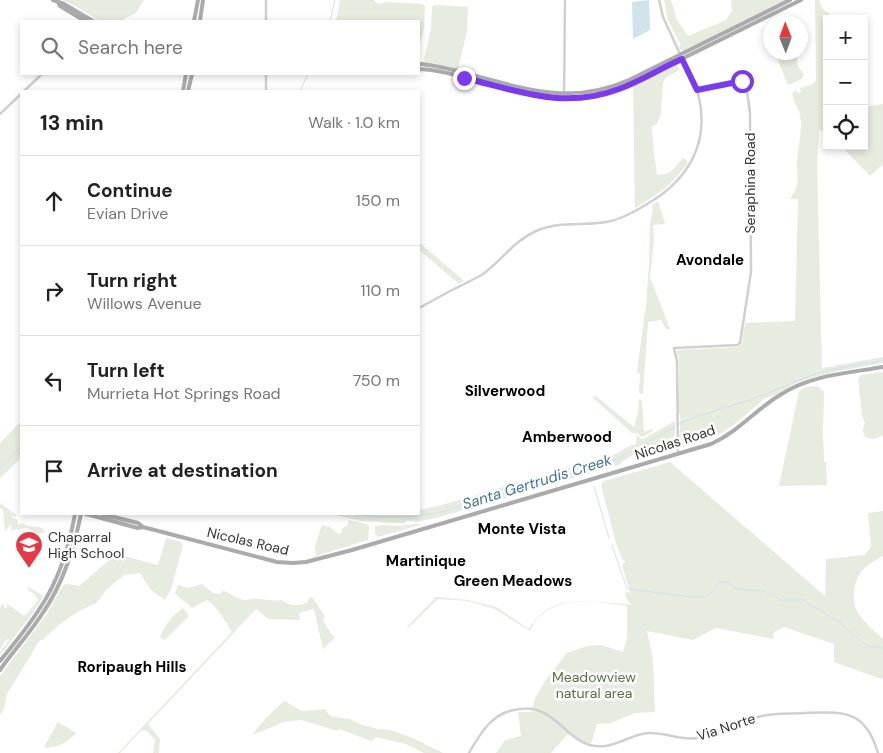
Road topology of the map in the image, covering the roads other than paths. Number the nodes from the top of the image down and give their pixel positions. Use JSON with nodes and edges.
{"nodes":[{"id":1,"x":53,"y":0,"type":"edge"},
{"id":2,"x":198,"y":0,"type":"edge"},
{"id":3,"x":203,"y":0,"type":"edge"},
{"id":4,"x":266,"y":0,"type":"edge"},
{"id":5,"x":566,"y":0,"type":"edge"},
{"id":6,"x":660,"y":0,"type":"edge"},
{"id":7,"x":790,"y":0,"type":"edge"},
{"id":8,"x":801,"y":0,"type":"edge"},
{"id":9,"x":84,"y":20,"type":"edge"},
{"id":10,"x":194,"y":20,"type":"edge"},
{"id":11,"x":200,"y":20,"type":"edge"},
{"id":12,"x":266,"y":20,"type":"edge"},
{"id":13,"x":681,"y":57,"type":"junction"},
{"id":14,"x":420,"y":64,"type":"edge"},
{"id":15,"x":420,"y":69,"type":"edge"},
{"id":16,"x":41,"y":75,"type":"edge"},
{"id":17,"x":186,"y":75,"type":"edge"},
{"id":18,"x":192,"y":75,"type":"edge"},
{"id":19,"x":266,"y":75,"type":"edge"},
{"id":20,"x":25,"y":90,"type":"edge"},
{"id":21,"x":183,"y":90,"type":"edge"},
{"id":22,"x":188,"y":90,"type":"edge"},
{"id":23,"x":266,"y":90,"type":"edge"},
{"id":24,"x":697,"y":90,"type":"junction"},
{"id":25,"x":20,"y":95,"type":"edge"},
{"id":26,"x":564,"y":97,"type":"junction"},
{"id":27,"x":0,"y":114,"type":"edge"},
{"id":28,"x":420,"y":307,"type":"edge"},
{"id":29,"x":883,"y":368,"type":"edge"},
{"id":30,"x":678,"y":454,"type":"junction"},
{"id":31,"x":76,"y":515,"type":"edge"},
{"id":32,"x":81,"y":515,"type":"edge"},
{"id":33,"x":90,"y":515,"type":"edge"},
{"id":34,"x":106,"y":515,"type":"edge"},
{"id":35,"x":143,"y":527,"type":"junction"},
{"id":36,"x":0,"y":661,"type":"edge"},
{"id":37,"x":0,"y":670,"type":"edge"},
{"id":38,"x":878,"y":752,"type":"edge"},
{"id":39,"x":469,"y":753,"type":"edge"}],
"edges":[{"from":1,"to":9,"type":"main road"},
{"from":2,"to":10,"type":"main road"},
{"from":3,"to":11,"type":"main road"},
{"from":4,"to":12,"type":"street"},
{"from":5,"to":26,"type":"street"},
{"from":6,"to":13,"type":"street"},
{"from":7,"to":13,"type":"main road"},
{"from":8,"to":13,"type":"main road"},
{"from":13,"to":24,"type":"street"},
{"from":13,"to":26,"type":"main road"},
{"from":14,"to":26,"type":"main road"},
{"from":15,"to":26,"type":"main road"},
{"from":16,"to":20,"type":"street"},
{"from":17,"to":21,"type":"main road"},
{"from":18,"to":22,"type":"main road"},
{"from":19,"to":23,"type":"street"},
{"from":24,"to":28,"type":"street"},
{"from":24,"to":30,"type":"street","name":"Seraphina Road"},
{"from":25,"to":27,"type":"street"},
{"from":29,"to":30,"type":"main road","name":"Nicolas Road"},
{"from":30,"to":35,"type":"main road","name":"Nicolas Road"},
{"from":31,"to":36,"type":"main road"},
{"from":32,"to":37,"type":"main road"},
{"from":33,"to":35,"type":"main road","name":"Nicolas Road"},
{"from":34,"to":35,"type":"main road","name":"Nicolas Road"},
{"from":38,"to":39,"type":"street","name":"Via Norte"}]}
